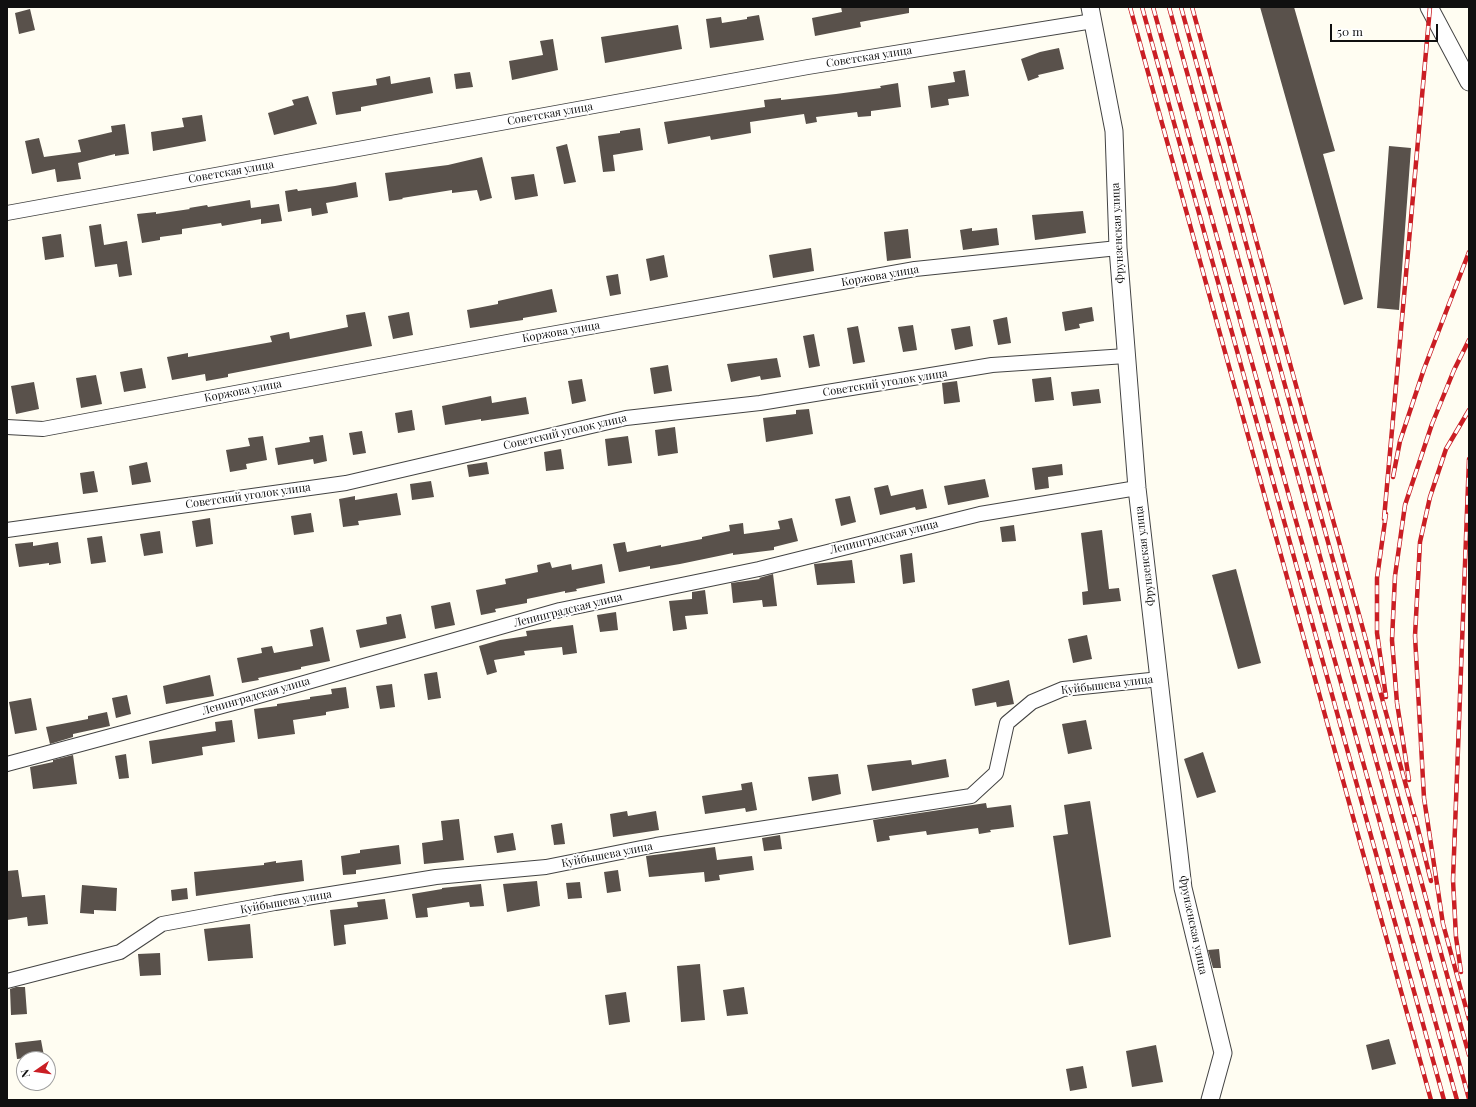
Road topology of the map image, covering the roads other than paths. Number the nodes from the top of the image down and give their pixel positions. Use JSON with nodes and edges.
{"nodes":[{"id":1,"x":1429,"y":7,"type":"edge"},
{"id":2,"x":1092,"y":14,"type":"edge"},
{"id":3,"x":1469,"y":82,"type":"edge"},
{"id":4,"x":7,"y":213,"type":"edge"},
{"id":5,"x":1118,"y":248,"type":"junction"},
{"id":6,"x":1126,"y":356,"type":"junction"},
{"id":7,"x":7,"y":427,"type":"edge"},
{"id":8,"x":1137,"y":488,"type":"junction"},
{"id":9,"x":7,"y":530,"type":"edge"},
{"id":10,"x":1160,"y":679,"type":"junction"},
{"id":11,"x":7,"y":764,"type":"edge"},
{"id":12,"x":7,"y":981,"type":"edge"},
{"id":13,"x":1210,"y":1100,"type":"edge"}],
"edges":[{"from":1,"to":3,"type":"street"},
{"from":2,"to":4,"type":"street","name":"Советская улица"},
{"from":2,"to":5,"type":"street","name":"Фрунзенская улица"},
{"from":5,"to":6,"type":"street","name":"Фрунзенская улица"},
{"from":5,"to":7,"type":"street","name":"Коржова улица"},
{"from":6,"to":8,"type":"street","name":"Фрунзенская улица"},
{"from":6,"to":9,"type":"street","name":"Советский уголок улица"},
{"from":8,"to":10,"type":"street","name":"Фрунзенская улица"},
{"from":8,"to":11,"type":"street","name":"Ленинградская улица"},
{"from":10,"to":12,"type":"street","name":"Куйбышева улица"},
{"from":10,"to":13,"type":"street","name":"Фрунзенская улица"}]}
